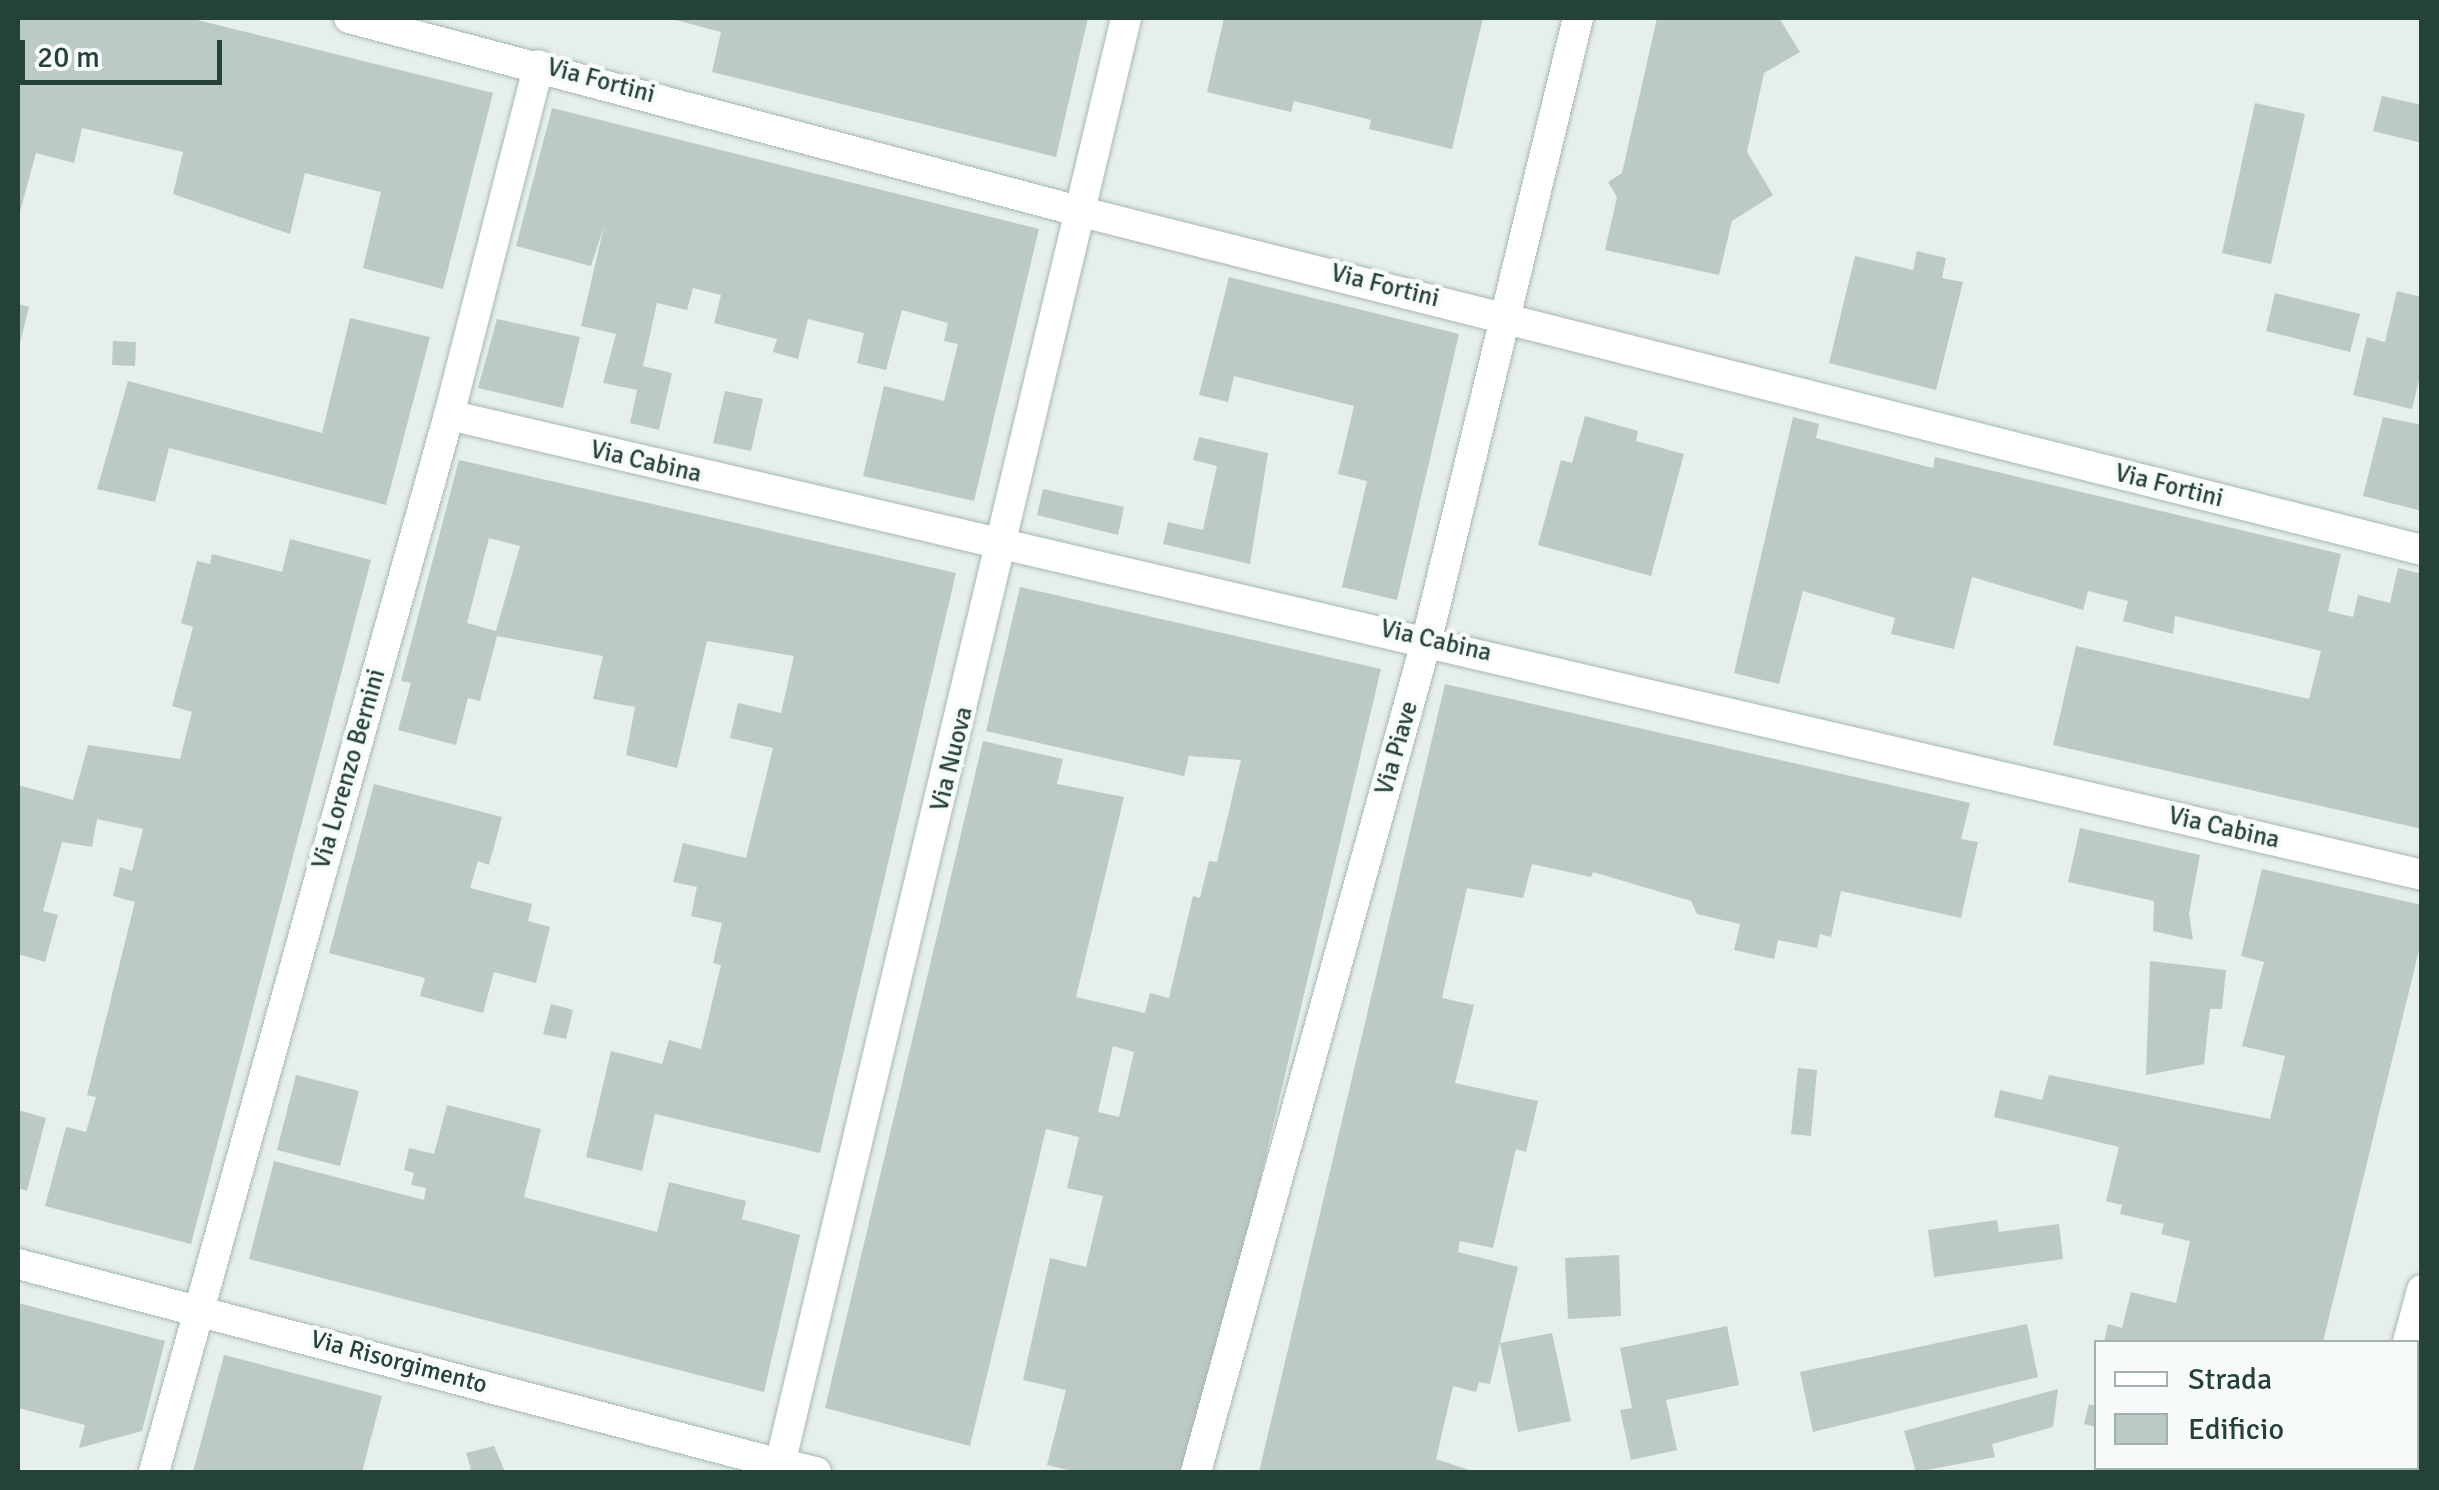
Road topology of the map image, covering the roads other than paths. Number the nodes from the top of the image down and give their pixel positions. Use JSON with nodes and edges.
{"nodes":[{"id":1,"x":348,"y":18,"type":"edge"},
{"id":2,"x":1126,"y":18,"type":"edge"},
{"id":3,"x":1578,"y":18,"type":"edge"},
{"id":4,"x":539,"y":64,"type":"junction"},
{"id":5,"x":1082,"y":212,"type":"junction"},
{"id":6,"x":1506,"y":315,"type":"junction"},
{"id":7,"x":448,"y":415,"type":"junction"},
{"id":8,"x":1004,"y":548,"type":"junction"},
{"id":9,"x":2422,"y":550,"type":"edge"},
{"id":10,"x":1427,"y":638,"type":"junction"},
{"id":11,"x":2422,"y":875,"type":"edge"},
{"id":12,"x":18,"y":1264,"type":"edge"},
{"id":13,"x":2422,"y":1290,"type":"edge"},
{"id":14,"x":196,"y":1308,"type":"junction"},
{"id":15,"x":2409,"y":1340,"type":"edge"},
{"id":16,"x":780,"y":1464,"type":"junction"},
{"id":17,"x":154,"y":1472,"type":"edge"},
{"id":18,"x":816,"y":1472,"type":"edge"},
{"id":19,"x":1196,"y":1472,"type":"edge"}],
"edges":[{"from":1,"to":4,"type":"street","name":"Via Fortini"},
{"from":2,"to":5,"type":"street","name":"Via Nuova"},
{"from":3,"to":6,"type":"street","name":"Via Piave"},
{"from":4,"to":5,"type":"street","name":"Via Fortini"},
{"from":4,"to":7,"type":"street","name":"Via Lorenzo Bernini"},
{"from":5,"to":6,"type":"street","name":"Via Fortini"},
{"from":5,"to":8,"type":"street","name":"Via Nuova"},
{"from":6,"to":9,"type":"street","name":"Via Fortini"},
{"from":6,"to":10,"type":"street","name":"Via Piave"},
{"from":7,"to":8,"type":"street","name":"Via Cabina"},
{"from":7,"to":14,"type":"street","name":"Via Lorenzo Bernini"},
{"from":8,"to":10,"type":"street","name":"Via Cabina"},
{"from":8,"to":16,"type":"street","name":"Via Nuova"},
{"from":10,"to":11,"type":"street","name":"Via Cabina"},
{"from":10,"to":19,"type":"street","name":"Via Piave"},
{"from":12,"to":14,"type":"street","name":"Via Risorgimento"},
{"from":13,"to":15,"type":"street"},
{"from":14,"to":16,"type":"street","name":"Via Risorgimento"},
{"from":14,"to":17,"type":"street","name":"Via Lorenzo Bernini"},
{"from":16,"to":18,"type":"street"}]}
